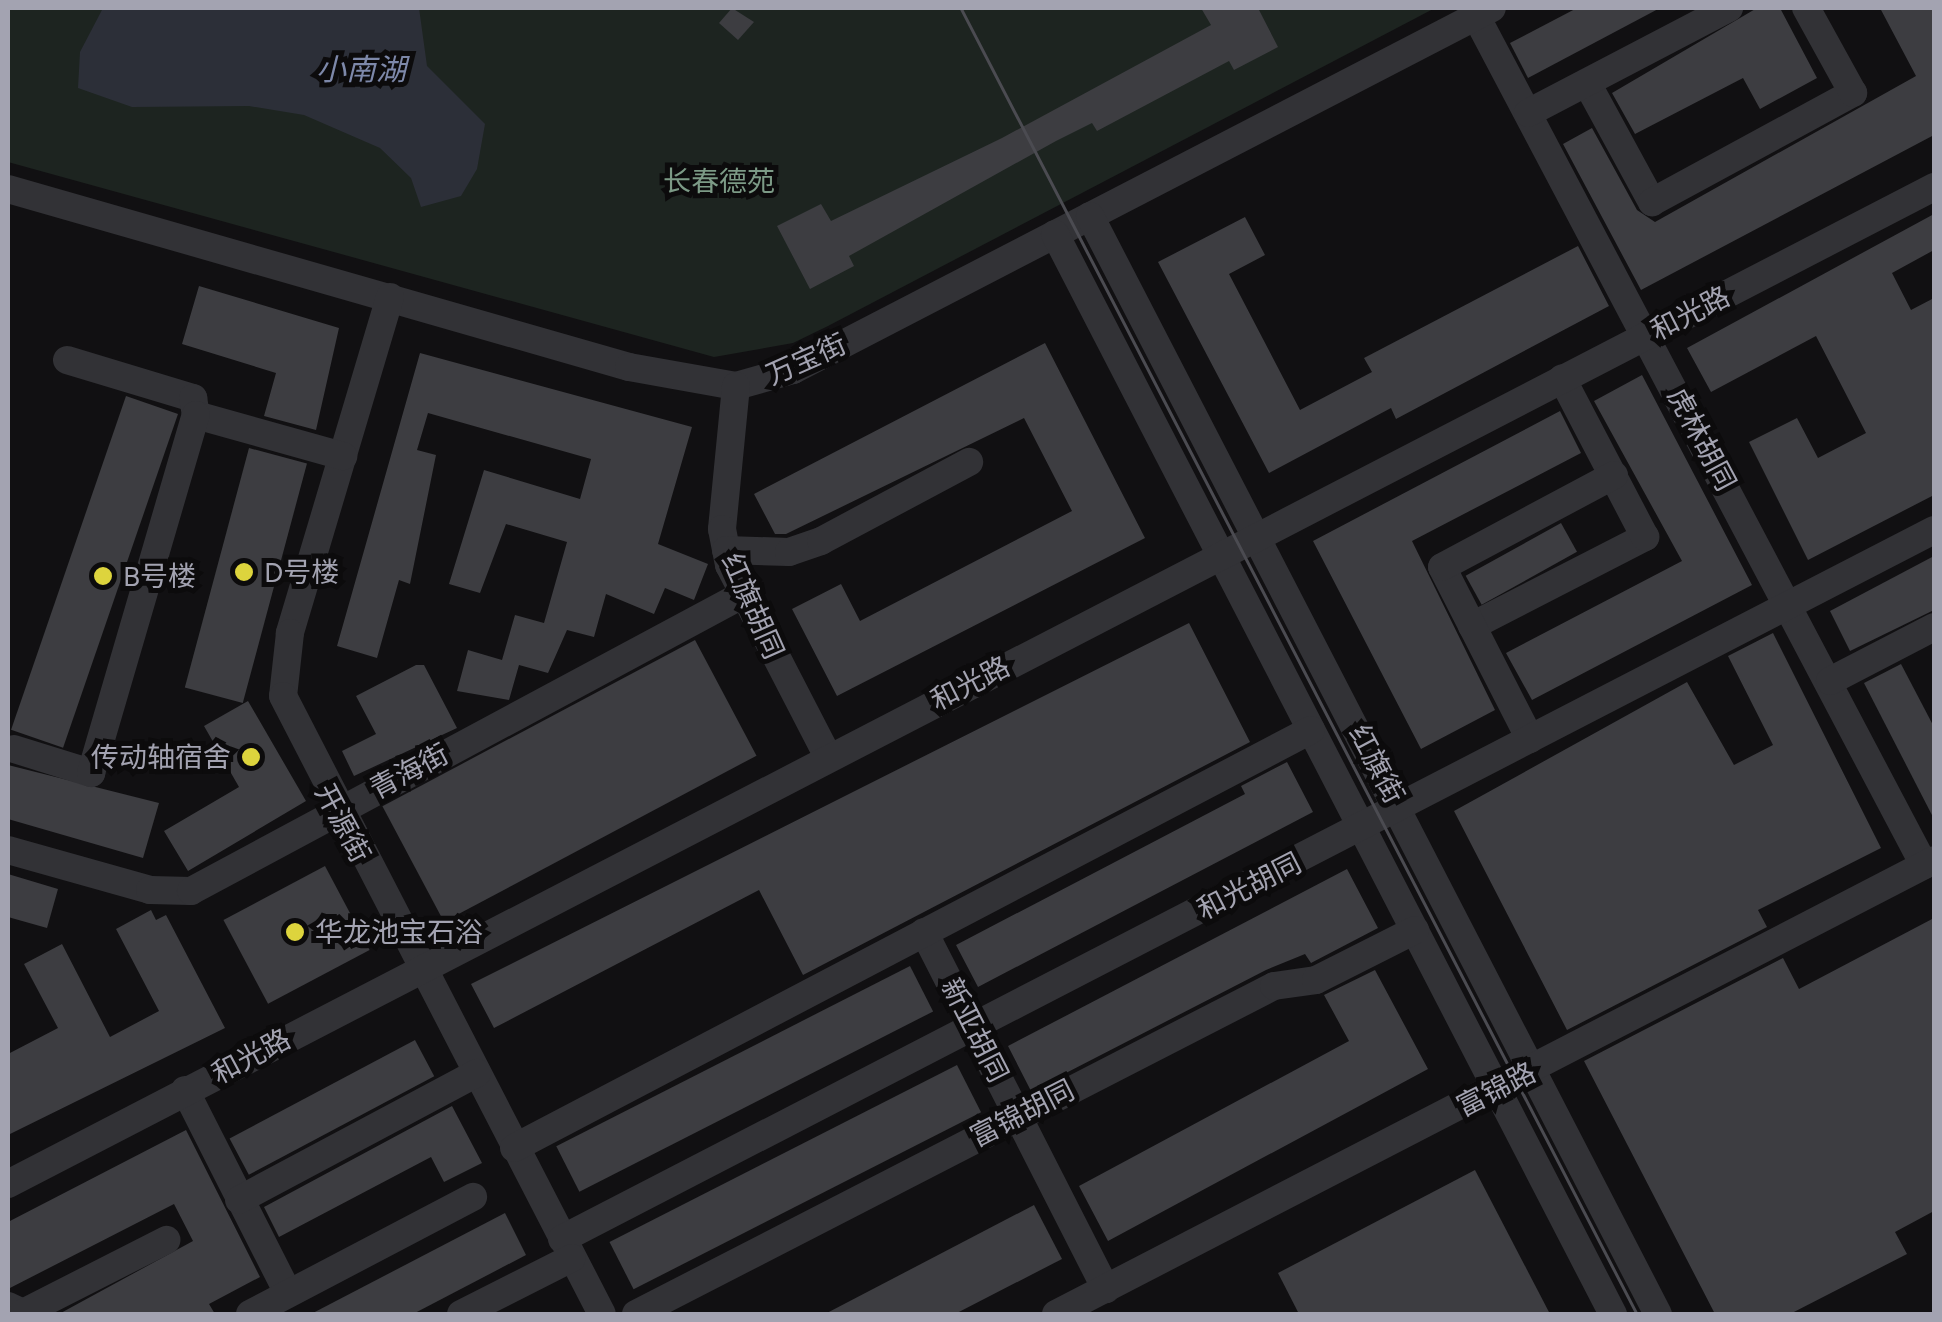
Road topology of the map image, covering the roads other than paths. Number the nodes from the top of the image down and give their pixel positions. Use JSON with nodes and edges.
{"nodes":[{"id":1,"x":1729,"y":8,"type":"edge"},
{"id":2,"x":1806,"y":8,"type":"edge"},
{"id":3,"x":1484,"y":12,"type":"edge"},
{"id":4,"x":1586,"y":83,"type":"junction"},
{"id":5,"x":1528,"y":114,"type":"junction"},
{"id":6,"x":1934,"y":187,"type":"edge"},
{"id":7,"x":8,"y":189,"type":"edge"},
{"id":8,"x":1090,"y":216,"type":"junction"},
{"id":9,"x":1055,"y":234,"type":"junction"},
{"id":10,"x":390,"y":297,"type":"junction"},
{"id":11,"x":1646,"y":335,"type":"junction"},
{"id":12,"x":67,"y":360,"type":"dead end"},
{"id":13,"x":1562,"y":378,"type":"junction"},
{"id":14,"x":736,"y":386,"type":"junction"},
{"id":15,"x":196,"y":415,"type":"junction"},
{"id":16,"x":342,"y":456,"type":"junction"},
{"id":17,"x":969,"y":462,"type":"dead end"},
{"id":18,"x":1614,"y":476,"type":"junction"},
{"id":19,"x":1934,"y":530,"type":"edge"},
{"id":20,"x":1258,"y":536,"type":"junction"},
{"id":21,"x":726,"y":550,"type":"junction"},
{"id":22,"x":1221,"y":554,"type":"junction"},
{"id":23,"x":742,"y":595,"type":"junction"},
{"id":24,"x":1790,"y":603,"type":"junction"},
{"id":25,"x":1472,"y":626,"type":"junction"},
{"id":26,"x":1934,"y":627,"type":"edge"},
{"id":27,"x":1830,"y":681,"type":"junction"},
{"id":28,"x":1311,"y":730,"type":"junction"},
{"id":29,"x":1530,"y":739,"type":"junction"},
{"id":30,"x":14,"y":749,"type":"dead end"},
{"id":31,"x":827,"y":756,"type":"junction"},
{"id":32,"x":1400,"y":807,"type":"junction"},
{"id":33,"x":336,"y":810,"type":"junction"},
{"id":34,"x":1362,"y":827,"type":"junction"},
{"id":35,"x":8,"y":850,"type":"edge"},
{"id":36,"x":1929,"y":862,"type":"edge"},
{"id":37,"x":1415,"y":930,"type":"junction"},
{"id":38,"x":924,"y":932,"type":"junction"},
{"id":39,"x":419,"y":968,"type":"junction"},
{"id":40,"x":975,"y":1028,"type":"junction"},
{"id":41,"x":1534,"y":1069,"type":"junction"},
{"id":42,"x":477,"y":1073,"type":"junction"},
{"id":43,"x":1496,"y":1088,"type":"junction"},
{"id":44,"x":185,"y":1090,"type":"junction"},
{"id":45,"x":1018,"y":1114,"type":"junction"},
{"id":46,"x":514,"y":1148,"type":"junction"},
{"id":47,"x":8,"y":1184,"type":"edge"},
{"id":48,"x":473,"y":1197,"type":"dead end"},
{"id":49,"x":239,"y":1200,"type":"junction"},
{"id":50,"x":166,"y":1240,"type":"dead end"},
{"id":51,"x":567,"y":1248,"type":"junction"},
{"id":52,"x":1106,"y":1288,"type":"junction"},
{"id":53,"x":288,"y":1294,"type":"junction"},
{"id":54,"x":8,"y":1306,"type":"edge"},
{"id":55,"x":250,"y":1314,"type":"edge"},
{"id":56,"x":462,"y":1314,"type":"edge"},
{"id":57,"x":602,"y":1314,"type":"edge"},
{"id":58,"x":636,"y":1314,"type":"edge"},
{"id":59,"x":1056,"y":1314,"type":"edge"},
{"id":60,"x":1613,"y":1314,"type":"edge"},
{"id":61,"x":1658,"y":1314,"type":"edge"}],
"edges":[{"from":1,"to":4,"type":"street"},
{"from":2,"to":4,"type":"street"},
{"from":3,"to":5,"type":"street","name":"虎林胡同"},
{"from":3,"to":8,"type":"street","name":"万宝街"},
{"from":4,"to":5,"type":"street"},
{"from":5,"to":11,"type":"street","name":"虎林胡同"},
{"from":6,"to":11,"type":"street","name":"和光路"},
{"from":7,"to":10,"type":"street","name":"万宝街"},
{"from":8,"to":9,"type":"street","name":"万宝街"},
{"from":8,"to":20,"type":"street","name":"红旗街"},
{"from":9,"to":14,"type":"street","name":"万宝街"},
{"from":9,"to":22,"type":"street","name":"红旗街"},
{"from":10,"to":14,"type":"street","name":"万宝街"},
{"from":10,"to":16,"type":"street","name":"开源街"},
{"from":11,"to":13,"type":"street","name":"和光路"},
{"from":11,"to":24,"type":"street","name":"虎林胡同"},
{"from":12,"to":15,"type":"street"},
{"from":13,"to":18,"type":"street"},
{"from":13,"to":20,"type":"street","name":"和光路"},
{"from":14,"to":21,"type":"street","name":"红旗胡同"},
{"from":15,"to":16,"type":"street"},
{"from":15,"to":30,"type":"street"},
{"from":16,"to":33,"type":"street","name":"开源街"},
{"from":17,"to":21,"type":"street"},
{"from":18,"to":25,"type":"street"},
{"from":18,"to":25,"type":"street"},
{"from":19,"to":24,"type":"street","name":"和光胡同"},
{"from":20,"to":22,"type":"street","name":"和光路"},
{"from":20,"to":32,"type":"street","name":"红旗街"},
{"from":21,"to":23,"type":"street","name":"红旗胡同"},
{"from":22,"to":28,"type":"street","name":"红旗街"},
{"from":22,"to":31,"type":"street","name":"和光路"},
{"from":23,"to":31,"type":"street","name":"红旗胡同"},
{"from":23,"to":33,"type":"street","name":"青海街"},
{"from":24,"to":27,"type":"street","name":"虎林胡同"},
{"from":24,"to":29,"type":"street","name":"和光胡同"},
{"from":25,"to":29,"type":"street"},
{"from":26,"to":27,"type":"street"},
{"from":27,"to":36,"type":"street","name":"虎林胡同"},
{"from":28,"to":34,"type":"street","name":"红旗街"},
{"from":28,"to":38,"type":"street"},
{"from":29,"to":32,"type":"street","name":"和光胡同"},
{"from":31,"to":39,"type":"street","name":"和光路"},
{"from":32,"to":34,"type":"street","name":"和光胡同"},
{"from":32,"to":41,"type":"street","name":"红旗街"},
{"from":33,"to":35,"type":"street","name":"青海街"},
{"from":33,"to":39,"type":"street","name":"开源街"},
{"from":34,"to":37,"type":"street","name":"红旗街"},
{"from":34,"to":40,"type":"street","name":"和光胡同"},
{"from":36,"to":41,"type":"street","name":"富锦路"},
{"from":37,"to":43,"type":"street","name":"红旗街"},
{"from":37,"to":45,"type":"street","name":"富锦胡同"},
{"from":38,"to":40,"type":"street","name":"新亚胡同"},
{"from":38,"to":46,"type":"street"},
{"from":39,"to":42,"type":"street","name":"开源街"},
{"from":39,"to":44,"type":"street","name":"和光路"},
{"from":40,"to":45,"type":"street","name":"新亚胡同"},
{"from":40,"to":51,"type":"street","name":"和光胡同"},
{"from":41,"to":43,"type":"street","name":"富锦路"},
{"from":41,"to":61,"type":"street","name":"红旗街"},
{"from":42,"to":46,"type":"street","name":"开源街"},
{"from":42,"to":49,"type":"street"},
{"from":43,"to":52,"type":"street","name":"富锦路"},
{"from":43,"to":60,"type":"street","name":"红旗街"},
{"from":44,"to":47,"type":"street","name":"和光路"},
{"from":44,"to":49,"type":"street"},
{"from":45,"to":52,"type":"street","name":"新亚胡同"},
{"from":45,"to":58,"type":"street","name":"富锦胡同"},
{"from":46,"to":51,"type":"street","name":"开源街"},
{"from":48,"to":53,"type":"street"},
{"from":49,"to":53,"type":"street"},
{"from":50,"to":54,"type":"street"},
{"from":51,"to":56,"type":"street","name":"和光胡同"},
{"from":51,"to":57,"type":"street","name":"开源街"},
{"from":52,"to":59,"type":"street","name":"富锦路"},
{"from":53,"to":55,"type":"street"}]}
